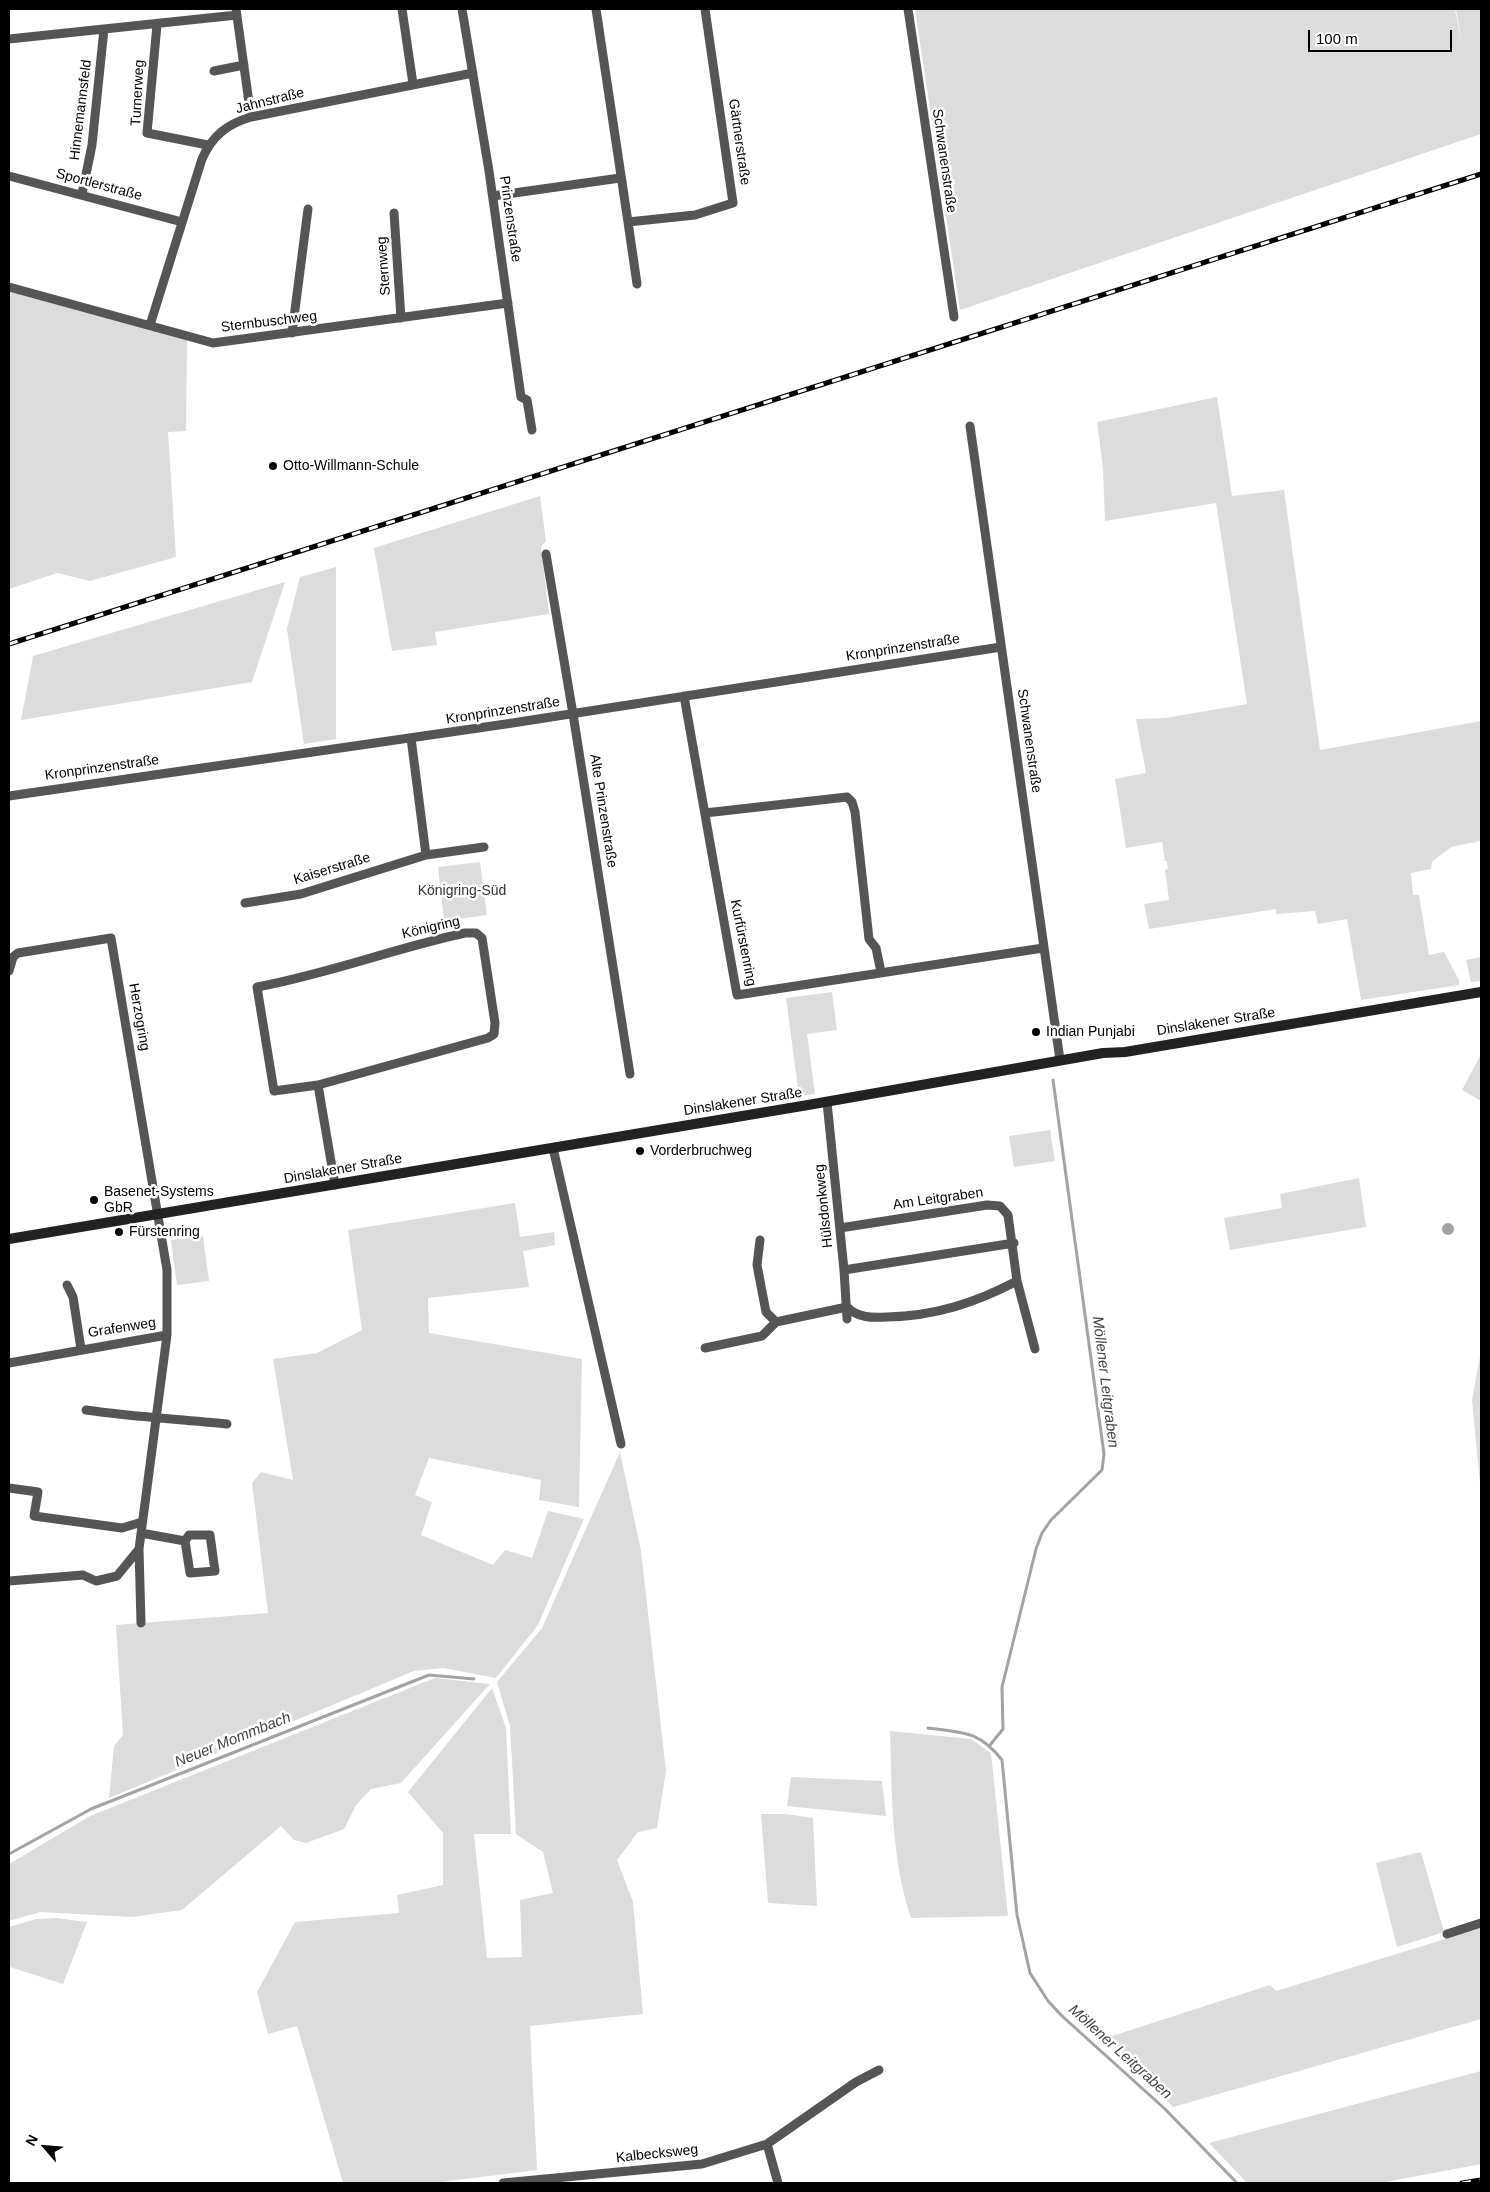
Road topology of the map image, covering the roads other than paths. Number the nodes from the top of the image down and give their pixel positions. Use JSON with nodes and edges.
{"nodes":[{"id":1,"x":402,"y":9,"type":"edge"},
{"id":2,"x":462,"y":9,"type":"edge"},
{"id":3,"x":596,"y":9,"type":"edge"},
{"id":4,"x":705,"y":9,"type":"edge"},
{"id":5,"x":908,"y":9,"type":"edge"},
{"id":6,"x":236,"y":12,"type":"edge"},
{"id":7,"x":157,"y":25,"type":"junction"},
{"id":8,"x":104,"y":29,"type":"junction"},
{"id":9,"x":9,"y":39,"type":"edge"},
{"id":10,"x":244,"y":65,"type":"junction"},
{"id":11,"x":214,"y":71,"type":"dead end"},
{"id":12,"x":473,"y":73,"type":"junction"},
{"id":13,"x":413,"y":84,"type":"junction"},
{"id":14,"x":251,"y":117,"type":"junction"},
{"id":15,"x":208,"y":145,"type":"junction"},
{"id":16,"x":9,"y":176,"type":"edge"},
{"id":17,"x":620,"y":178,"type":"junction"},
{"id":18,"x":82,"y":194,"type":"junction"},
{"id":19,"x":492,"y":196,"type":"junction"},
{"id":20,"x":308,"y":209,"type":"dead end"},
{"id":21,"x":394,"y":213,"type":"dead end"},
{"id":22,"x":182,"y":222,"type":"junction"},
{"id":23,"x":628,"y":222,"type":"junction"},
{"id":24,"x":637,"y":284,"type":"dead end"},
{"id":25,"x":9,"y":287,"type":"edge"},
{"id":26,"x":508,"y":303,"type":"junction"},
{"id":27,"x":954,"y":317,"type":"dead end"},
{"id":28,"x":401,"y":318,"type":"junction"},
{"id":29,"x":150,"y":325,"type":"junction"},
{"id":30,"x":292,"y":333,"type":"junction"},
{"id":31,"x":970,"y":426,"type":"dead end"},
{"id":32,"x":532,"y":430,"type":"dead end"},
{"id":33,"x":546,"y":554,"type":"dead end"},
{"id":34,"x":1000,"y":647,"type":"junction"},
{"id":35,"x":684,"y":696,"type":"junction"},
{"id":36,"x":574,"y":714,"type":"junction"},
{"id":37,"x":410,"y":738,"type":"junction"},
{"id":38,"x":9,"y":796,"type":"edge"},
{"id":39,"x":705,"y":813,"type":"junction"},
{"id":40,"x":484,"y":847,"type":"dead end"},
{"id":41,"x":426,"y":855,"type":"junction"},
{"id":42,"x":245,"y":903,"type":"dead end"},
{"id":43,"x":1043,"y":948,"type":"junction"},
{"id":44,"x":9,"y":971,"type":"edge"},
{"id":45,"x":881,"y":972,"type":"junction"},
{"id":46,"x":1481,"y":992,"type":"edge"},
{"id":47,"x":1060,"y":1060,"type":"junction"},
{"id":48,"x":630,"y":1074,"type":"dead end"},
{"id":49,"x":318,"y":1085,"type":"junction"},
{"id":50,"x":827,"y":1102,"type":"junction"},
{"id":51,"x":553,"y":1148,"type":"junction"},
{"id":52,"x":335,"y":1185,"type":"junction"},
{"id":53,"x":158,"y":1215,"type":"junction"},
{"id":54,"x":840,"y":1228,"type":"junction"},
{"id":55,"x":9,"y":1239,"type":"edge"},
{"id":56,"x":760,"y":1240,"type":"dead end"},
{"id":57,"x":1014,"y":1243,"type":"junction"},
{"id":58,"x":844,"y":1270,"type":"junction"},
{"id":59,"x":1017,"y":1281,"type":"junction"},
{"id":60,"x":66,"y":1286,"type":"dead end"},
{"id":61,"x":848,"y":1307,"type":"junction"},
{"id":62,"x":847,"y":1319,"type":"dead end"},
{"id":63,"x":776,"y":1322,"type":"junction"},
{"id":64,"x":166,"y":1335,"type":"junction"},
{"id":65,"x":705,"y":1348,"type":"dead end"},
{"id":66,"x":82,"y":1349,"type":"junction"},
{"id":67,"x":1036,"y":1349,"type":"dead end"},
{"id":68,"x":9,"y":1363,"type":"edge"},
{"id":69,"x":86,"y":1410,"type":"dead end"},
{"id":70,"x":156,"y":1416,"type":"junction"},
{"id":71,"x":227,"y":1424,"type":"dead end"},
{"id":72,"x":621,"y":1444,"type":"dead end"},
{"id":73,"x":9,"y":1488,"type":"edge"},
{"id":74,"x":142,"y":1522,"type":"junction"},
{"id":75,"x":141,"y":1533,"type":"junction"},
{"id":76,"x":185,"y":1541,"type":"junction"},
{"id":77,"x":139,"y":1549,"type":"junction"},
{"id":78,"x":9,"y":1581,"type":"edge"},
{"id":79,"x":141,"y":1623,"type":"dead end"},
{"id":80,"x":1481,"y":1923,"type":"edge"},
{"id":81,"x":1447,"y":1934,"type":"dead end"},
{"id":82,"x":879,"y":2070,"type":"dead end"},
{"id":83,"x":767,"y":2144,"type":"junction"},
{"id":84,"x":503,"y":2183,"type":"edge"},
{"id":85,"x":778,"y":2183,"type":"edge"}],
"edges":[{"from":1,"to":13,"type":"street"},
{"from":2,"to":12,"type":"street","name":"Prinzenstraße"},
{"from":3,"to":17,"type":"street"},
{"from":4,"to":23,"type":"street","name":"Gärtnerstraße"},
{"from":5,"to":27,"type":"street","name":"Schwanenstraße"},
{"from":6,"to":7,"type":"street"},
{"from":6,"to":10,"type":"street"},
{"from":7,"to":8,"type":"street"},
{"from":7,"to":15,"type":"street","name":"Turnerweg"},
{"from":8,"to":9,"type":"street"},
{"from":8,"to":18,"type":"street","name":"Hinnemannsfeld"},
{"from":10,"to":11,"type":"street"},
{"from":10,"to":14,"type":"street"},
{"from":12,"to":13,"type":"street","name":"Jahnstraße"},
{"from":12,"to":19,"type":"street","name":"Prinzenstraße"},
{"from":13,"to":14,"type":"street","name":"Jahnstraße"},
{"from":14,"to":15,"type":"street","name":"Jahnstraße"},
{"from":15,"to":22,"type":"street","name":"Jahnstraße"},
{"from":16,"to":18,"type":"street","name":"Sportlerstraße"},
{"from":17,"to":19,"type":"street"},
{"from":17,"to":23,"type":"street"},
{"from":18,"to":22,"type":"street","name":"Sportlerstraße"},
{"from":19,"to":26,"type":"street","name":"Prinzenstraße"},
{"from":20,"to":30,"type":"street"},
{"from":21,"to":28,"type":"street","name":"Sternweg"},
{"from":22,"to":29,"type":"street","name":"Jahnstraße"},
{"from":23,"to":24,"type":"street"},
{"from":25,"to":29,"type":"street","name":"Sternbuschweg"},
{"from":26,"to":28,"type":"street","name":"Sternbuschweg"},
{"from":26,"to":32,"type":"street","name":"Prinzenstraße"},
{"from":28,"to":30,"type":"street","name":"Sternbuschweg"},
{"from":29,"to":30,"type":"street","name":"Sternbuschweg"},
{"from":31,"to":34,"type":"street","name":"Schwanenstraße"},
{"from":33,"to":36,"type":"street","name":"Alte Prinzenstraße"},
{"from":34,"to":35,"type":"street","name":"Kronprinzenstraße"},
{"from":34,"to":43,"type":"street","name":"Schwanenstraße"},
{"from":35,"to":36,"type":"street","name":"Kronprinzenstraße"},
{"from":35,"to":39,"type":"street","name":"Kurfürstenring"},
{"from":36,"to":37,"type":"street","name":"Kronprinzenstraße"},
{"from":36,"to":48,"type":"street","name":"Alte Prinzenstraße"},
{"from":37,"to":38,"type":"street","name":"Kronprinzenstraße"},
{"from":37,"to":41,"type":"street"},
{"from":39,"to":45,"type":"street"},
{"from":39,"to":45,"type":"street","name":"Kurfürstenring"},
{"from":40,"to":41,"type":"street","name":"Kaiserstraße"},
{"from":41,"to":42,"type":"street","name":"Kaiserstraße"},
{"from":43,"to":45,"type":"street","name":"Kurfürstenring"},
{"from":43,"to":47,"type":"street","name":"Schwanenstraße"},
{"from":44,"to":53,"type":"street","name":"Herzogring"},
{"from":46,"to":47,"type":"main road","name":"Dinslakener Straße"},
{"from":47,"to":50,"type":"main road","name":"Dinslakener Straße"},
{"from":49,"to":49,"type":"street","name":"Königring"},
{"from":49,"to":52,"type":"street"},
{"from":50,"to":51,"type":"main road","name":"Dinslakener Straße"},
{"from":50,"to":54,"type":"street","name":"Hülsdonkweg"},
{"from":51,"to":52,"type":"main road","name":"Dinslakener Straße"},
{"from":51,"to":72,"type":"street"},
{"from":52,"to":53,"type":"main road","name":"Dinslakener Straße"},
{"from":53,"to":55,"type":"main road","name":"Dinslakener Straße"},
{"from":53,"to":64,"type":"street"},
{"from":54,"to":57,"type":"street","name":"Am Leitgraben"},
{"from":54,"to":58,"type":"street","name":"Hülsdonkweg"},
{"from":56,"to":63,"type":"street"},
{"from":57,"to":58,"type":"street"},
{"from":57,"to":59,"type":"street","name":"Am Leitgraben"},
{"from":58,"to":61,"type":"street","name":"Hülsdonkweg"},
{"from":59,"to":61,"type":"street"},
{"from":59,"to":67,"type":"street","name":"Am Leitgraben"},
{"from":60,"to":66,"type":"street","name":"Grafenweg"},
{"from":61,"to":62,"type":"street","name":"Hülsdonkweg"},
{"from":61,"to":63,"type":"street"},
{"from":63,"to":65,"type":"street"},
{"from":64,"to":66,"type":"street","name":"Grafenweg"},
{"from":64,"to":70,"type":"street"},
{"from":66,"to":68,"type":"street","name":"Grafenweg"},
{"from":69,"to":70,"type":"street"},
{"from":70,"to":71,"type":"street"},
{"from":70,"to":74,"type":"street"},
{"from":73,"to":74,"type":"street"},
{"from":74,"to":75,"type":"street"},
{"from":75,"to":76,"type":"street"},
{"from":75,"to":77,"type":"street"},
{"from":76,"to":76,"type":"street"},
{"from":77,"to":78,"type":"street"},
{"from":77,"to":79,"type":"street"},
{"from":80,"to":81,"type":"street"},
{"from":82,"to":83,"type":"street","name":"Kalbecksweg"},
{"from":83,"to":84,"type":"street","name":"Kalbecksweg"},
{"from":83,"to":85,"type":"street"}]}
